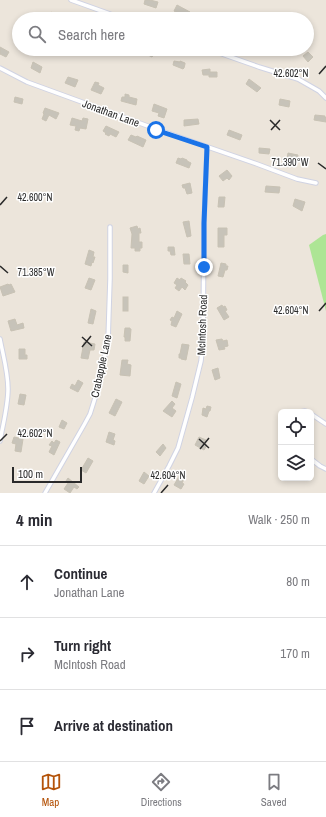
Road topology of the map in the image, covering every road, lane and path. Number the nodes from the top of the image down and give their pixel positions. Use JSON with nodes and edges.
{"nodes":[{"id":1,"x":71,"y":0,"type":"edge"},
{"id":2,"x":104,"y":12,"type":"edge"},
{"id":3,"x":228,"y":56,"type":"edge"},
{"id":4,"x":0,"y":68,"type":"edge"},
{"id":5,"x":326,"y":98,"type":"edge"},
{"id":6,"x":207,"y":147,"type":"junction"},
{"id":7,"x":316,"y":183,"type":"dead end"},
{"id":8,"x":110,"y":226,"type":"dead end"},
{"id":9,"x":0,"y":339,"type":"edge"},
{"id":10,"x":314,"y":416,"type":"edge"},
{"id":11,"x":326,"y":424,"type":"edge"},
{"id":12,"x":0,"y":441,"type":"edge"},
{"id":13,"x":314,"y":461,"type":"edge"},
{"id":14,"x":326,"y":469,"type":"edge"},
{"id":15,"x":45,"y":493,"type":"edge"},
{"id":16,"x":154,"y":493,"type":"edge"}],
"edges":[{"from":1,"to":2,"type":"street"},
{"from":3,"to":5,"type":"street"},
{"from":4,"to":6,"type":"street","name":"Jonathan Lane"},
{"from":6,"to":7,"type":"street","name":"Jonathan Lane"},
{"from":6,"to":16,"type":"street","name":"McIntosh Road"},
{"from":8,"to":15,"type":"street","name":"Crabapple Lane"},
{"from":9,"to":12,"type":"street"},
{"from":10,"to":11,"type":"street"},
{"from":13,"to":14,"type":"street"}]}
